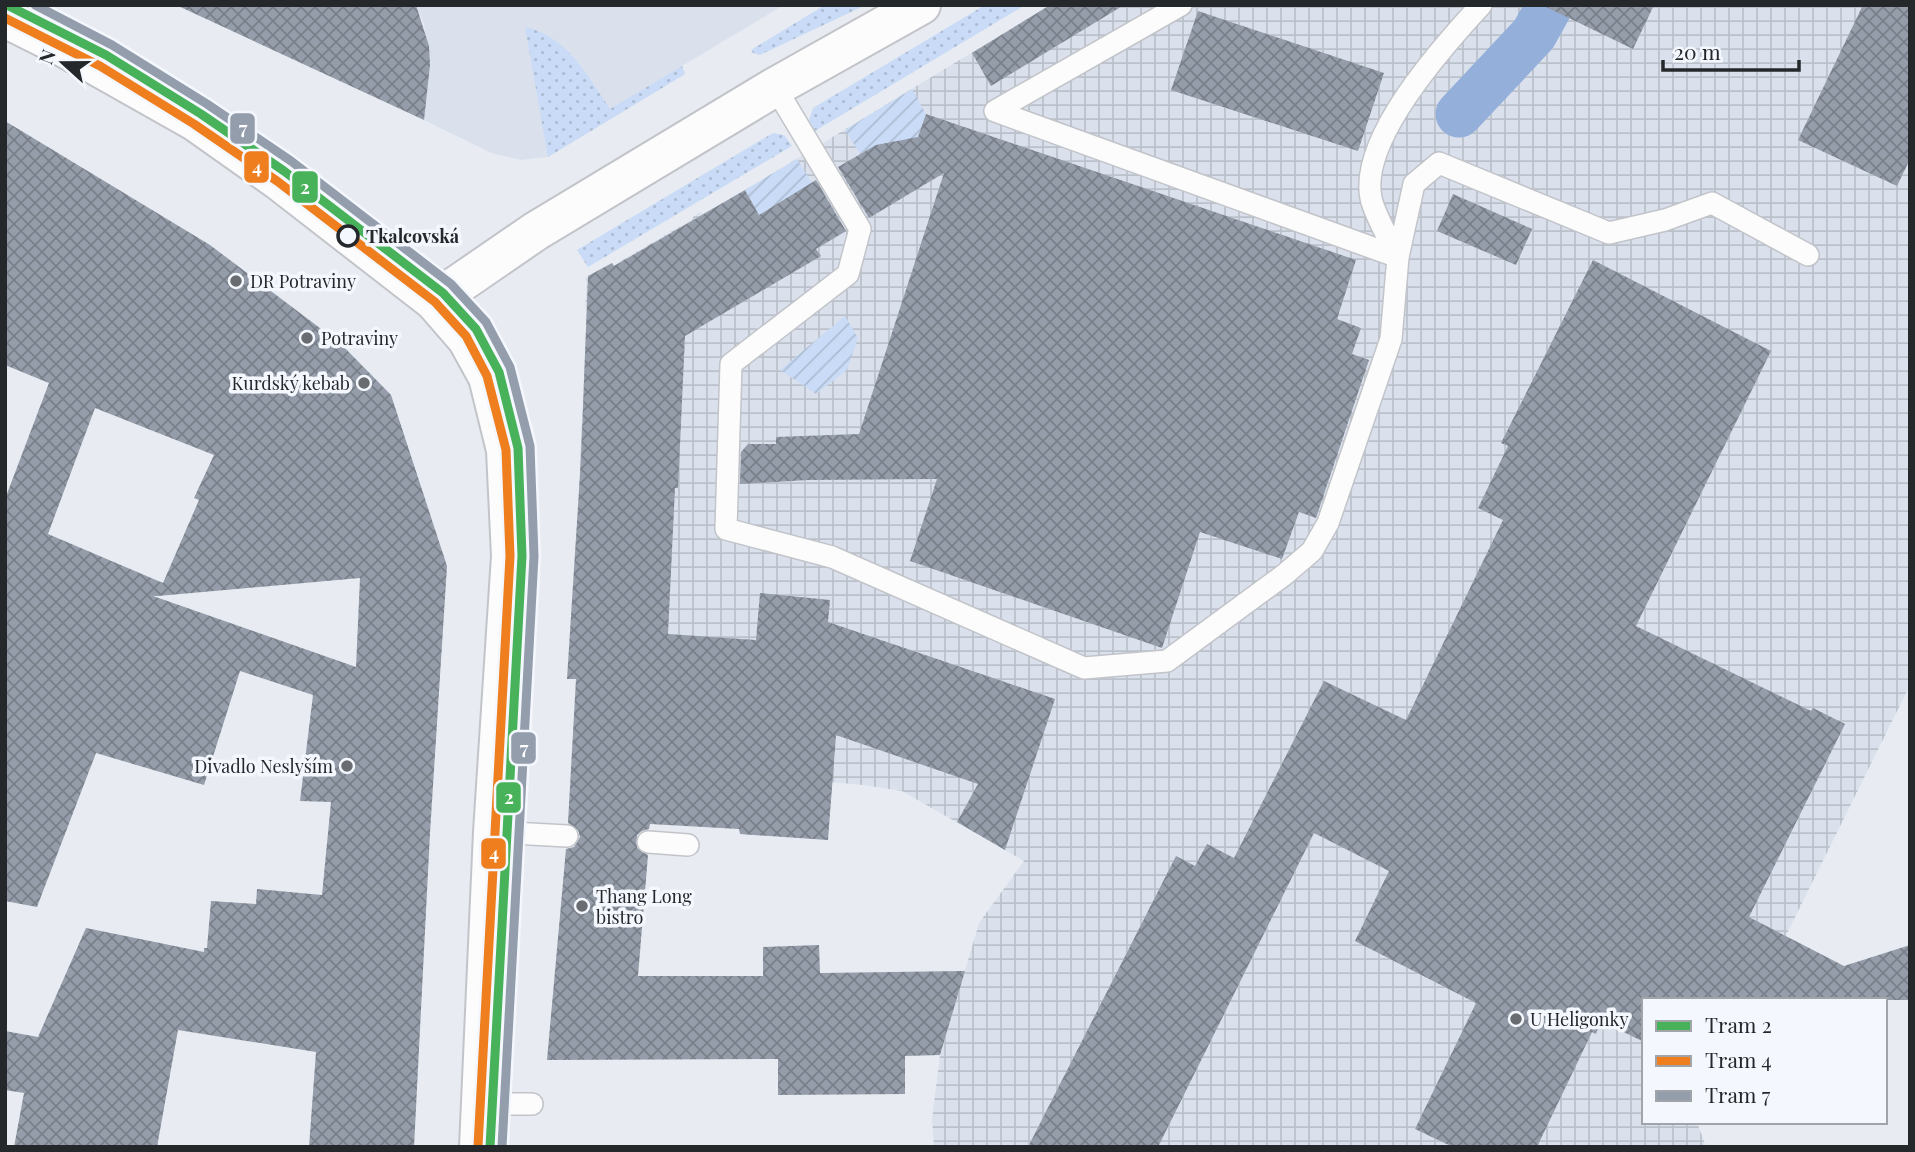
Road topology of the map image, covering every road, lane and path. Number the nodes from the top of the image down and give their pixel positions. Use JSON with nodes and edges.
{"nodes":[{"id":1,"x":921,"y":5,"type":"edge"},
{"id":2,"x":1181,"y":5,"type":"edge"},
{"id":3,"x":1480,"y":5,"type":"edge"},
{"id":4,"x":5,"y":18,"type":"edge"},
{"id":5,"x":775,"y":87,"type":"junction"},
{"id":6,"x":1808,"y":255,"type":"dead end"},
{"id":7,"x":1398,"y":257,"type":"junction"},
{"id":8,"x":434,"y":301,"type":"junction"},
{"id":9,"x":494,"y":832,"type":"junction"},
{"id":10,"x":567,"y":836,"type":"dead end"},
{"id":11,"x":649,"y":842,"type":"dead end"},
{"id":12,"x":688,"y":845,"type":"dead end"},
{"id":13,"x":481,"y":1104,"type":"junction"},
{"id":14,"x":533,"y":1104,"type":"dead end"},
{"id":15,"x":479,"y":1147,"type":"edge"}],
"edges":[{"from":1,"to":5,"type":"street"},
{"from":2,"to":7,"type":"lane"},
{"from":3,"to":7,"type":"lane"},
{"from":4,"to":8,"type":"street"},
{"from":5,"to":7,"type":"lane"},
{"from":5,"to":8,"type":"street"},
{"from":6,"to":7,"type":"lane"},
{"from":8,"to":9,"type":"street"},
{"from":9,"to":10,"type":"lane"},
{"from":9,"to":13,"type":"street"},
{"from":11,"to":12,"type":"lane"},
{"from":13,"to":14,"type":"lane"},
{"from":13,"to":15,"type":"street"}]}
